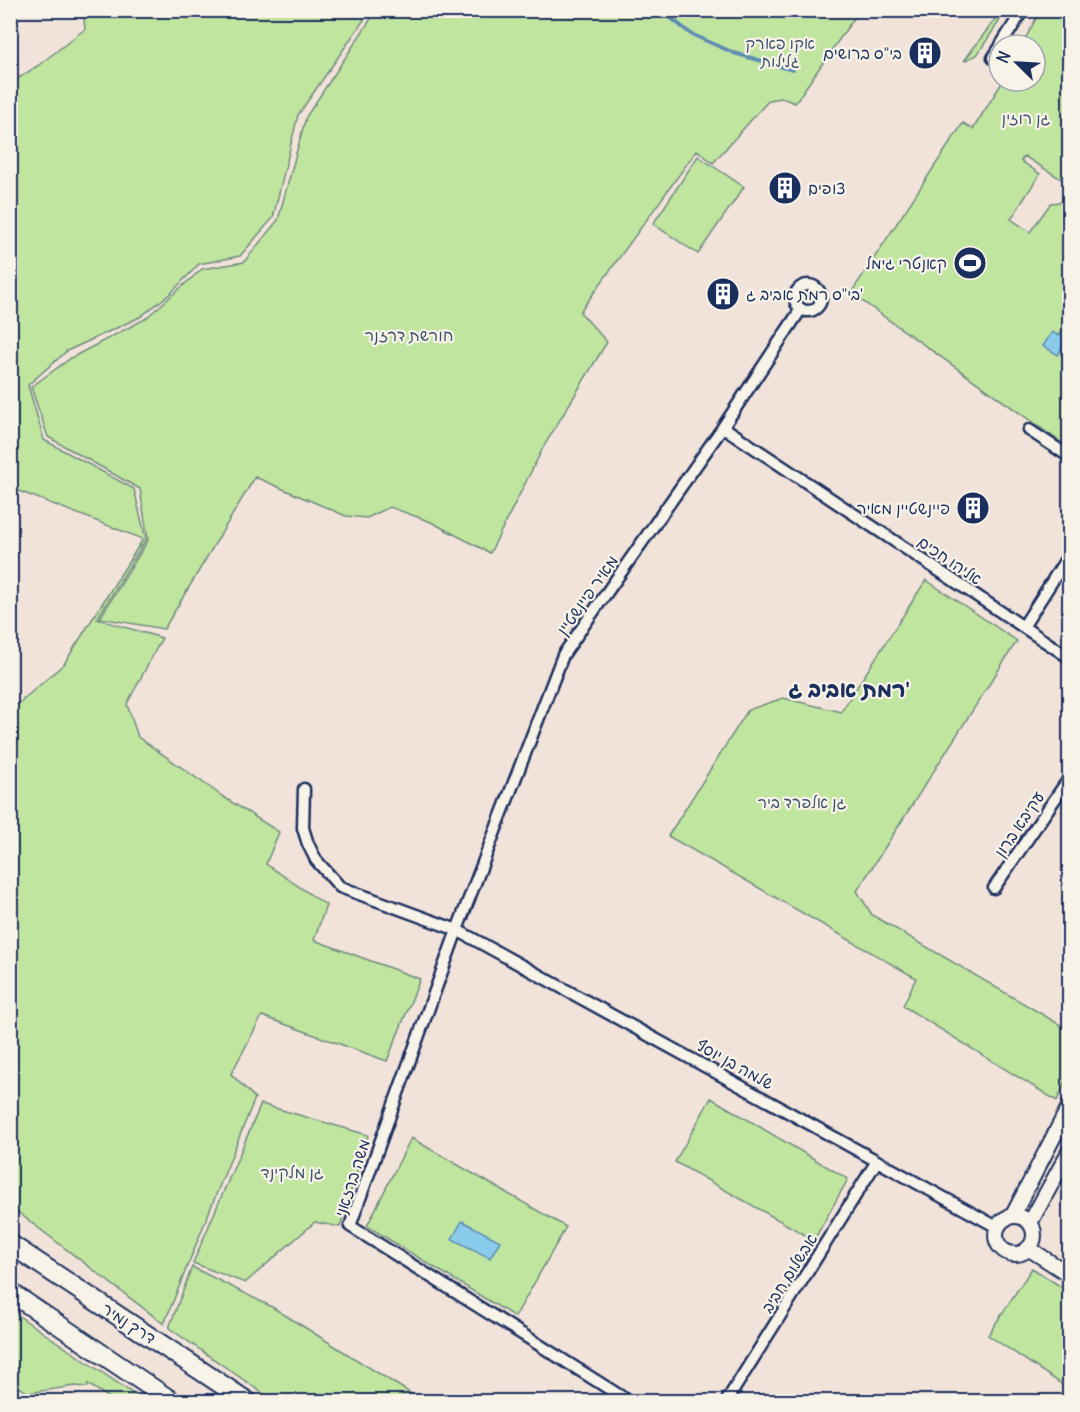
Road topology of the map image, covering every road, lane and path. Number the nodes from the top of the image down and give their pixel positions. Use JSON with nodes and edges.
{"nodes":[{"id":1,"x":1023,"y":10,"type":"edge"},
{"id":2,"x":1009,"y":33,"type":"edge"},
{"id":3,"x":801,"y":309,"type":"dead end"},
{"id":4,"x":723,"y":427,"type":"junction"},
{"id":5,"x":1029,"y":430,"type":"dead end"},
{"id":6,"x":1070,"y":457,"type":"edge"},
{"id":7,"x":1070,"y":553,"type":"edge"},
{"id":8,"x":1023,"y":627,"type":"junction"},
{"id":9,"x":1070,"y":658,"type":"edge"},
{"id":10,"x":1070,"y":777,"type":"edge"},
{"id":11,"x":304,"y":789,"type":"dead end"},
{"id":12,"x":994,"y":888,"type":"dead end"},
{"id":13,"x":457,"y":930,"type":"junction"},
{"id":14,"x":1070,"y":1105,"type":"edge"},
{"id":15,"x":1070,"y":1150,"type":"edge"},
{"id":16,"x":877,"y":1161,"type":"junction"},
{"id":17,"x":1013,"y":1215,"type":"junction"},
{"id":18,"x":1030,"y":1223,"type":"junction"},
{"id":19,"x":997,"y":1227,"type":"junction"},
{"id":20,"x":10,"y":1244,"type":"edge"},
{"id":21,"x":1028,"y":1248,"type":"junction"},
{"id":22,"x":1070,"y":1275,"type":"edge"},
{"id":23,"x":10,"y":1292,"type":"edge"},
{"id":24,"x":173,"y":1401,"type":"edge"},
{"id":25,"x":248,"y":1401,"type":"edge"},
{"id":26,"x":630,"y":1401,"type":"edge"},
{"id":27,"x":726,"y":1401,"type":"edge"}],
"edges":[{"from":1,"to":2,"type":"street"},
{"from":3,"to":4,"type":"street","name":"מאיר פיינשטיין"},
{"from":4,"to":8,"type":"street","name":"אליהו חכים"},
{"from":4,"to":13,"type":"street","name":"מאיר פיינשטיין"},
{"from":5,"to":6,"type":"street"},
{"from":7,"to":8,"type":"street"},
{"from":8,"to":9,"type":"street","name":"אליהו חכים"},
{"from":10,"to":12,"type":"street","name":"עקיבא ברון"},
{"from":11,"to":13,"type":"street","name":"שלמה בן יוסף"},
{"from":13,"to":16,"type":"street","name":"שלמה בן יוסף"},
{"from":13,"to":26,"type":"street","name":"משה ברזאני"},
{"from":14,"to":17,"type":"street"},
{"from":15,"to":18,"type":"street"},
{"from":16,"to":19,"type":"street","name":"שלמה בן יוסף"},
{"from":16,"to":27,"type":"street","name":"אבשלום חביב"},
{"from":17,"to":18,"type":"street"},
{"from":17,"to":19,"type":"street"},
{"from":18,"to":21,"type":"street"},
{"from":19,"to":21,"type":"street"},
{"from":20,"to":25,"type":"highway","name":"דרך נמיר"},
{"from":21,"to":22,"type":"street"},
{"from":23,"to":24,"type":"highway"}]}
